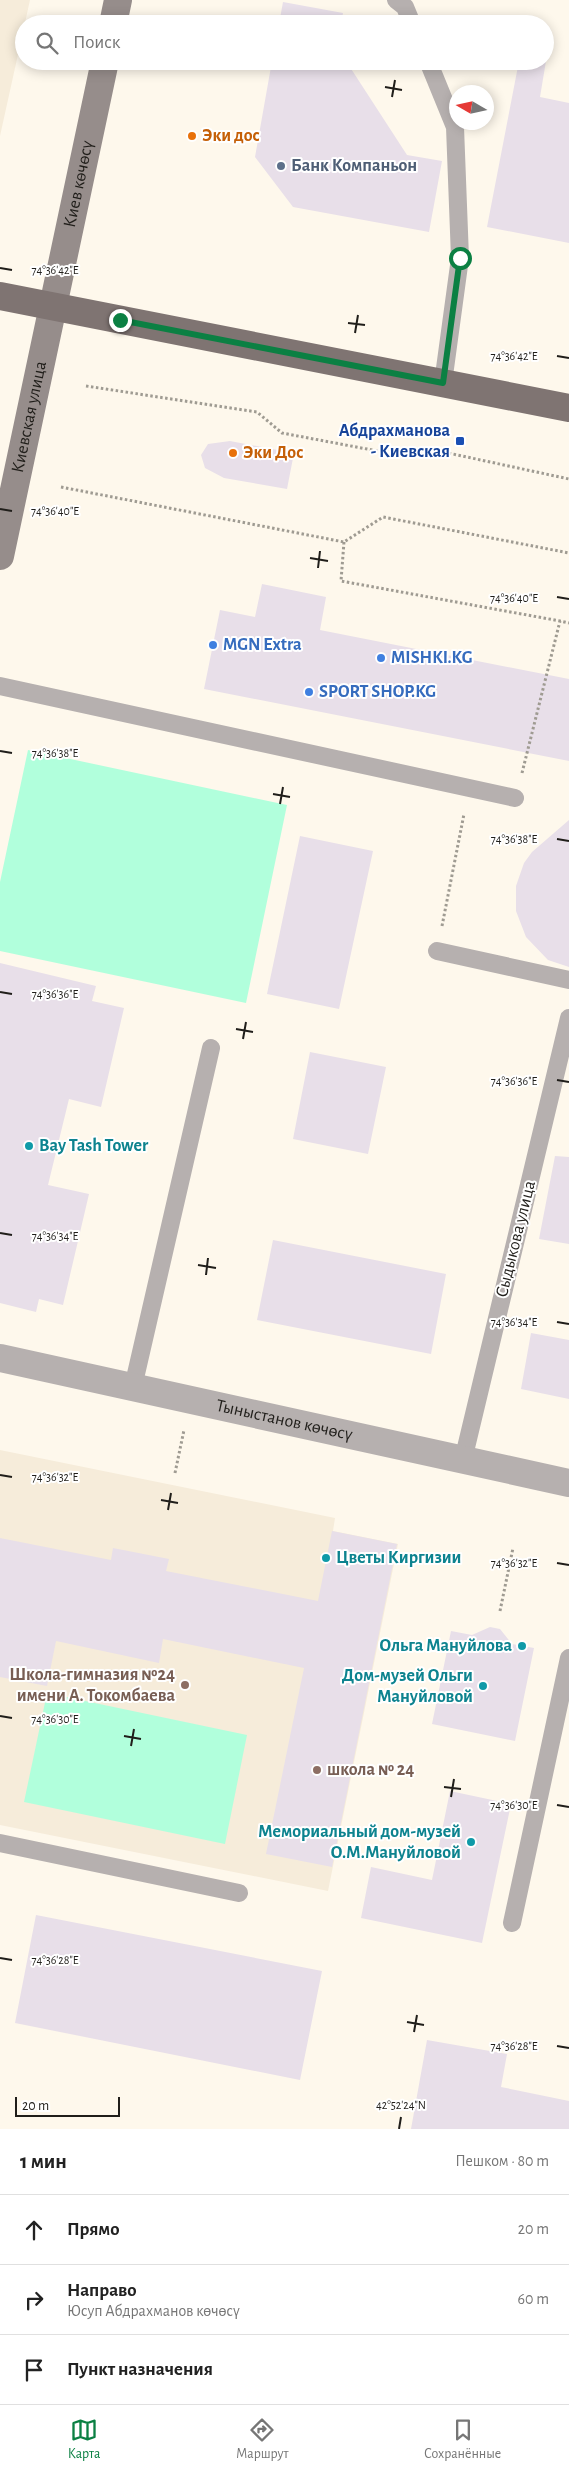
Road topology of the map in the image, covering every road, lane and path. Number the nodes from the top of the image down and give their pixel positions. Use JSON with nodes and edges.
{"nodes":[{"id":1,"x":118,"y":0,"type":"edge"},
{"id":2,"x":396,"y":0,"type":"edge"},
{"id":3,"x":115,"y":15,"type":"edge"},
{"id":4,"x":408,"y":15,"type":"edge"},
{"id":5,"x":102,"y":70,"type":"edge"},
{"id":6,"x":432,"y":70,"type":"edge"},
{"id":7,"x":0,"y":296,"type":"edge"},
{"id":8,"x":52,"y":306,"type":"junction"},
{"id":9,"x":443,"y":383,"type":"junction"},
{"id":10,"x":86,"y":386,"type":"dead end"},
{"id":11,"x":569,"y":408,"type":"edge"},
{"id":12,"x":569,"y":479,"type":"edge"},
{"id":13,"x":61,"y":487,"type":"dead end"},
{"id":14,"x":344,"y":542,"type":"junction"},
{"id":15,"x":569,"y":553,"type":"edge"},
{"id":16,"x":0,"y":556,"type":"edge"},
{"id":17,"x":560,"y":621,"type":"junction"},
{"id":18,"x":569,"y":623,"type":"edge"},
{"id":19,"x":0,"y":686,"type":"edge"},
{"id":20,"x":469,"y":789,"type":"junction"},
{"id":21,"x":515,"y":798,"type":"joint"},
{"id":22,"x":437,"y":951,"type":"joint"},
{"id":23,"x":569,"y":980,"type":"edge"},
{"id":24,"x":569,"y":1018,"type":"edge"},
{"id":25,"x":212,"y":1048,"type":"dead end"},
{"id":26,"x":0,"y":1358,"type":"edge"},
{"id":27,"x":133,"y":1387,"type":"junction"},
{"id":28,"x":463,"y":1460,"type":"junction"},
{"id":29,"x":569,"y":1483,"type":"edge"},
{"id":30,"x":513,"y":1548,"type":"dead end"},
{"id":31,"x":500,"y":1611,"type":"dead end"},
{"id":32,"x":569,"y":1658,"type":"edge"},
{"id":33,"x":0,"y":1843,"type":"edge"},
{"id":34,"x":239,"y":1893,"type":"dead end"},
{"id":35,"x":512,"y":1923,"type":"dead end"}],
"edges":[{"from":1,"to":3,"type":"main road"},
{"from":2,"to":4,"type":"lane"},
{"from":5,"to":8,"type":"main road","name":"Киев көчөсү"},
{"from":6,"to":9,"type":"lane"},
{"from":7,"to":8,"type":"main road"},
{"from":8,"to":9,"type":"main road"},
{"from":8,"to":16,"type":"main road","name":"Киевская улица"},
{"from":9,"to":11,"type":"main road"},
{"from":10,"to":12,"type":"path"},
{"from":13,"to":14,"type":"path"},
{"from":14,"to":15,"type":"path"},
{"from":14,"to":17,"type":"path"},
{"from":17,"to":18,"type":"path"},
{"from":17,"to":21,"type":"path"},
{"from":19,"to":20,"type":"lane"},
{"from":20,"to":21,"type":"lane"},
{"from":20,"to":22,"type":"path"},
{"from":22,"to":23,"type":"lane"},
{"from":24,"to":28,"type":"lane","name":"Сыдыкова улица"},
{"from":25,"to":27,"type":"lane"},
{"from":26,"to":27,"type":"street","name":"Тыныстанов көчөсү"},
{"from":27,"to":28,"type":"street","name":"Тыныстанов көчөсү"},
{"from":28,"to":29,"type":"street","name":"Тыныстанов көчөсү"},
{"from":30,"to":31,"type":"path"},
{"from":32,"to":35,"type":"lane"},
{"from":33,"to":34,"type":"lane"}]}
